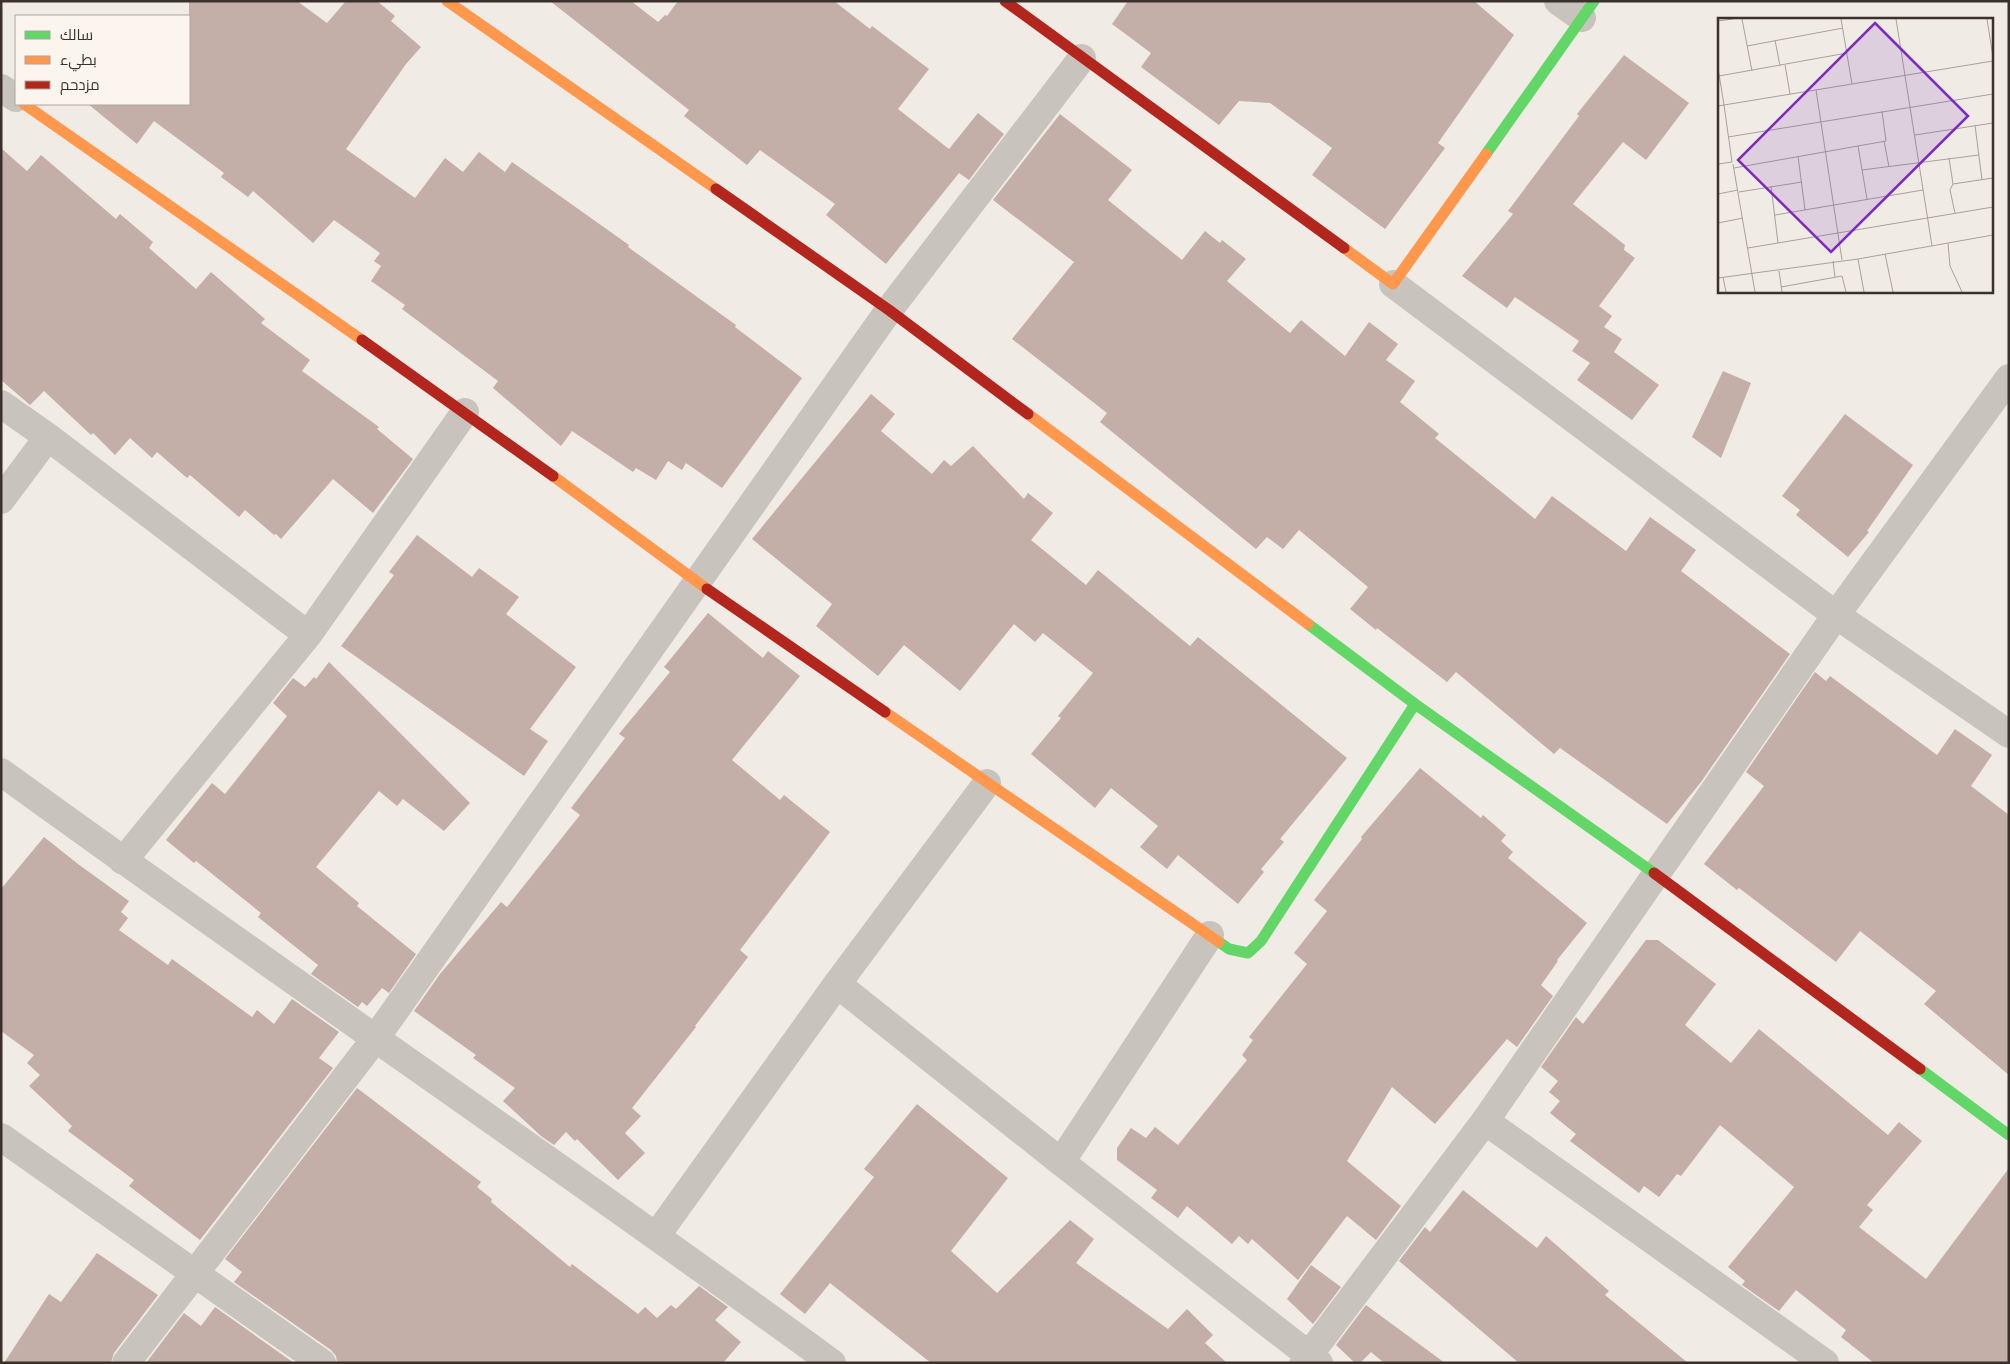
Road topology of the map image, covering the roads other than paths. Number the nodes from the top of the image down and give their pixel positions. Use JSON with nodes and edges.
{"nodes":[{"id":1,"x":447,"y":1,"type":"edge"},
{"id":2,"x":1005,"y":1,"type":"edge"},
{"id":3,"x":1558,"y":1,"type":"edge"},
{"id":4,"x":1588,"y":9,"type":"edge"},
{"id":5,"x":1082,"y":58,"type":"junction"},
{"id":6,"x":1,"y":88,"type":"edge"},
{"id":7,"x":15,"y":97,"type":"edge"},
{"id":8,"x":25,"y":105,"type":"edge"},
{"id":9,"x":1393,"y":284,"type":"junction"},
{"id":10,"x":889,"y":310,"type":"junction"},
{"id":11,"x":2009,"y":378,"type":"edge"},
{"id":12,"x":1,"y":404,"type":"edge"},
{"id":13,"x":465,"y":412,"type":"junction"},
{"id":14,"x":48,"y":437,"type":"junction"},
{"id":15,"x":1,"y":500,"type":"edge"},
{"id":16,"x":698,"y":583,"type":"junction"},
{"id":17,"x":1836,"y":615,"type":"junction"},
{"id":18,"x":308,"y":636,"type":"junction"},
{"id":19,"x":1416,"y":704,"type":"junction"},
{"id":20,"x":2009,"y":734,"type":"edge"},
{"id":21,"x":1,"y":772,"type":"edge"},
{"id":22,"x":987,"y":783,"type":"junction"},
{"id":23,"x":123,"y":861,"type":"junction"},
{"id":24,"x":1658,"y":875,"type":"junction"},
{"id":25,"x":1210,"y":935,"type":"junction"},
{"id":26,"x":837,"y":984,"type":"junction"},
{"id":27,"x":376,"y":1039,"type":"junction"},
{"id":28,"x":1485,"y":1121,"type":"junction"},
{"id":29,"x":2009,"y":1135,"type":"edge"},
{"id":30,"x":1,"y":1137,"type":"edge"},
{"id":31,"x":1061,"y":1162,"type":"junction"},
{"id":32,"x":657,"y":1235,"type":"junction"},
{"id":33,"x":194,"y":1273,"type":"junction"},
{"id":34,"x":1310,"y":1360,"type":"edge"},
{"id":35,"x":126,"y":1363,"type":"edge"},
{"id":36,"x":322,"y":1363,"type":"edge"},
{"id":37,"x":832,"y":1363,"type":"edge"},
{"id":38,"x":1825,"y":1363,"type":"edge"}],
"edges":[{"from":1,"to":10,"type":"street"},
{"from":2,"to":5,"type":"street"},
{"from":3,"to":4,"type":"street"},
{"from":4,"to":9,"type":"street"},
{"from":5,"to":9,"type":"street"},
{"from":5,"to":10,"type":"street"},
{"from":6,"to":7,"type":"street"},
{"from":8,"to":13,"type":"street"},
{"from":9,"to":17,"type":"street"},
{"from":10,"to":16,"type":"street"},
{"from":10,"to":19,"type":"street"},
{"from":11,"to":17,"type":"street"},
{"from":12,"to":14,"type":"street"},
{"from":13,"to":16,"type":"street"},
{"from":13,"to":18,"type":"street"},
{"from":14,"to":15,"type":"street"},
{"from":14,"to":18,"type":"street"},
{"from":16,"to":22,"type":"street"},
{"from":16,"to":27,"type":"street"},
{"from":17,"to":20,"type":"street"},
{"from":17,"to":24,"type":"street"},
{"from":18,"to":23,"type":"street"},
{"from":19,"to":24,"type":"street"},
{"from":19,"to":25,"type":"street"},
{"from":21,"to":23,"type":"street"},
{"from":22,"to":25,"type":"street"},
{"from":22,"to":26,"type":"street"},
{"from":23,"to":27,"type":"street"},
{"from":24,"to":28,"type":"street"},
{"from":24,"to":29,"type":"street"},
{"from":25,"to":31,"type":"street"},
{"from":26,"to":31,"type":"street"},
{"from":26,"to":32,"type":"street"},
{"from":27,"to":32,"type":"street"},
{"from":27,"to":33,"type":"street"},
{"from":28,"to":34,"type":"street"},
{"from":28,"to":38,"type":"street"},
{"from":30,"to":33,"type":"street"},
{"from":31,"to":34,"type":"street"},
{"from":32,"to":37,"type":"street"},
{"from":33,"to":35,"type":"street"},
{"from":33,"to":36,"type":"street"}]}
